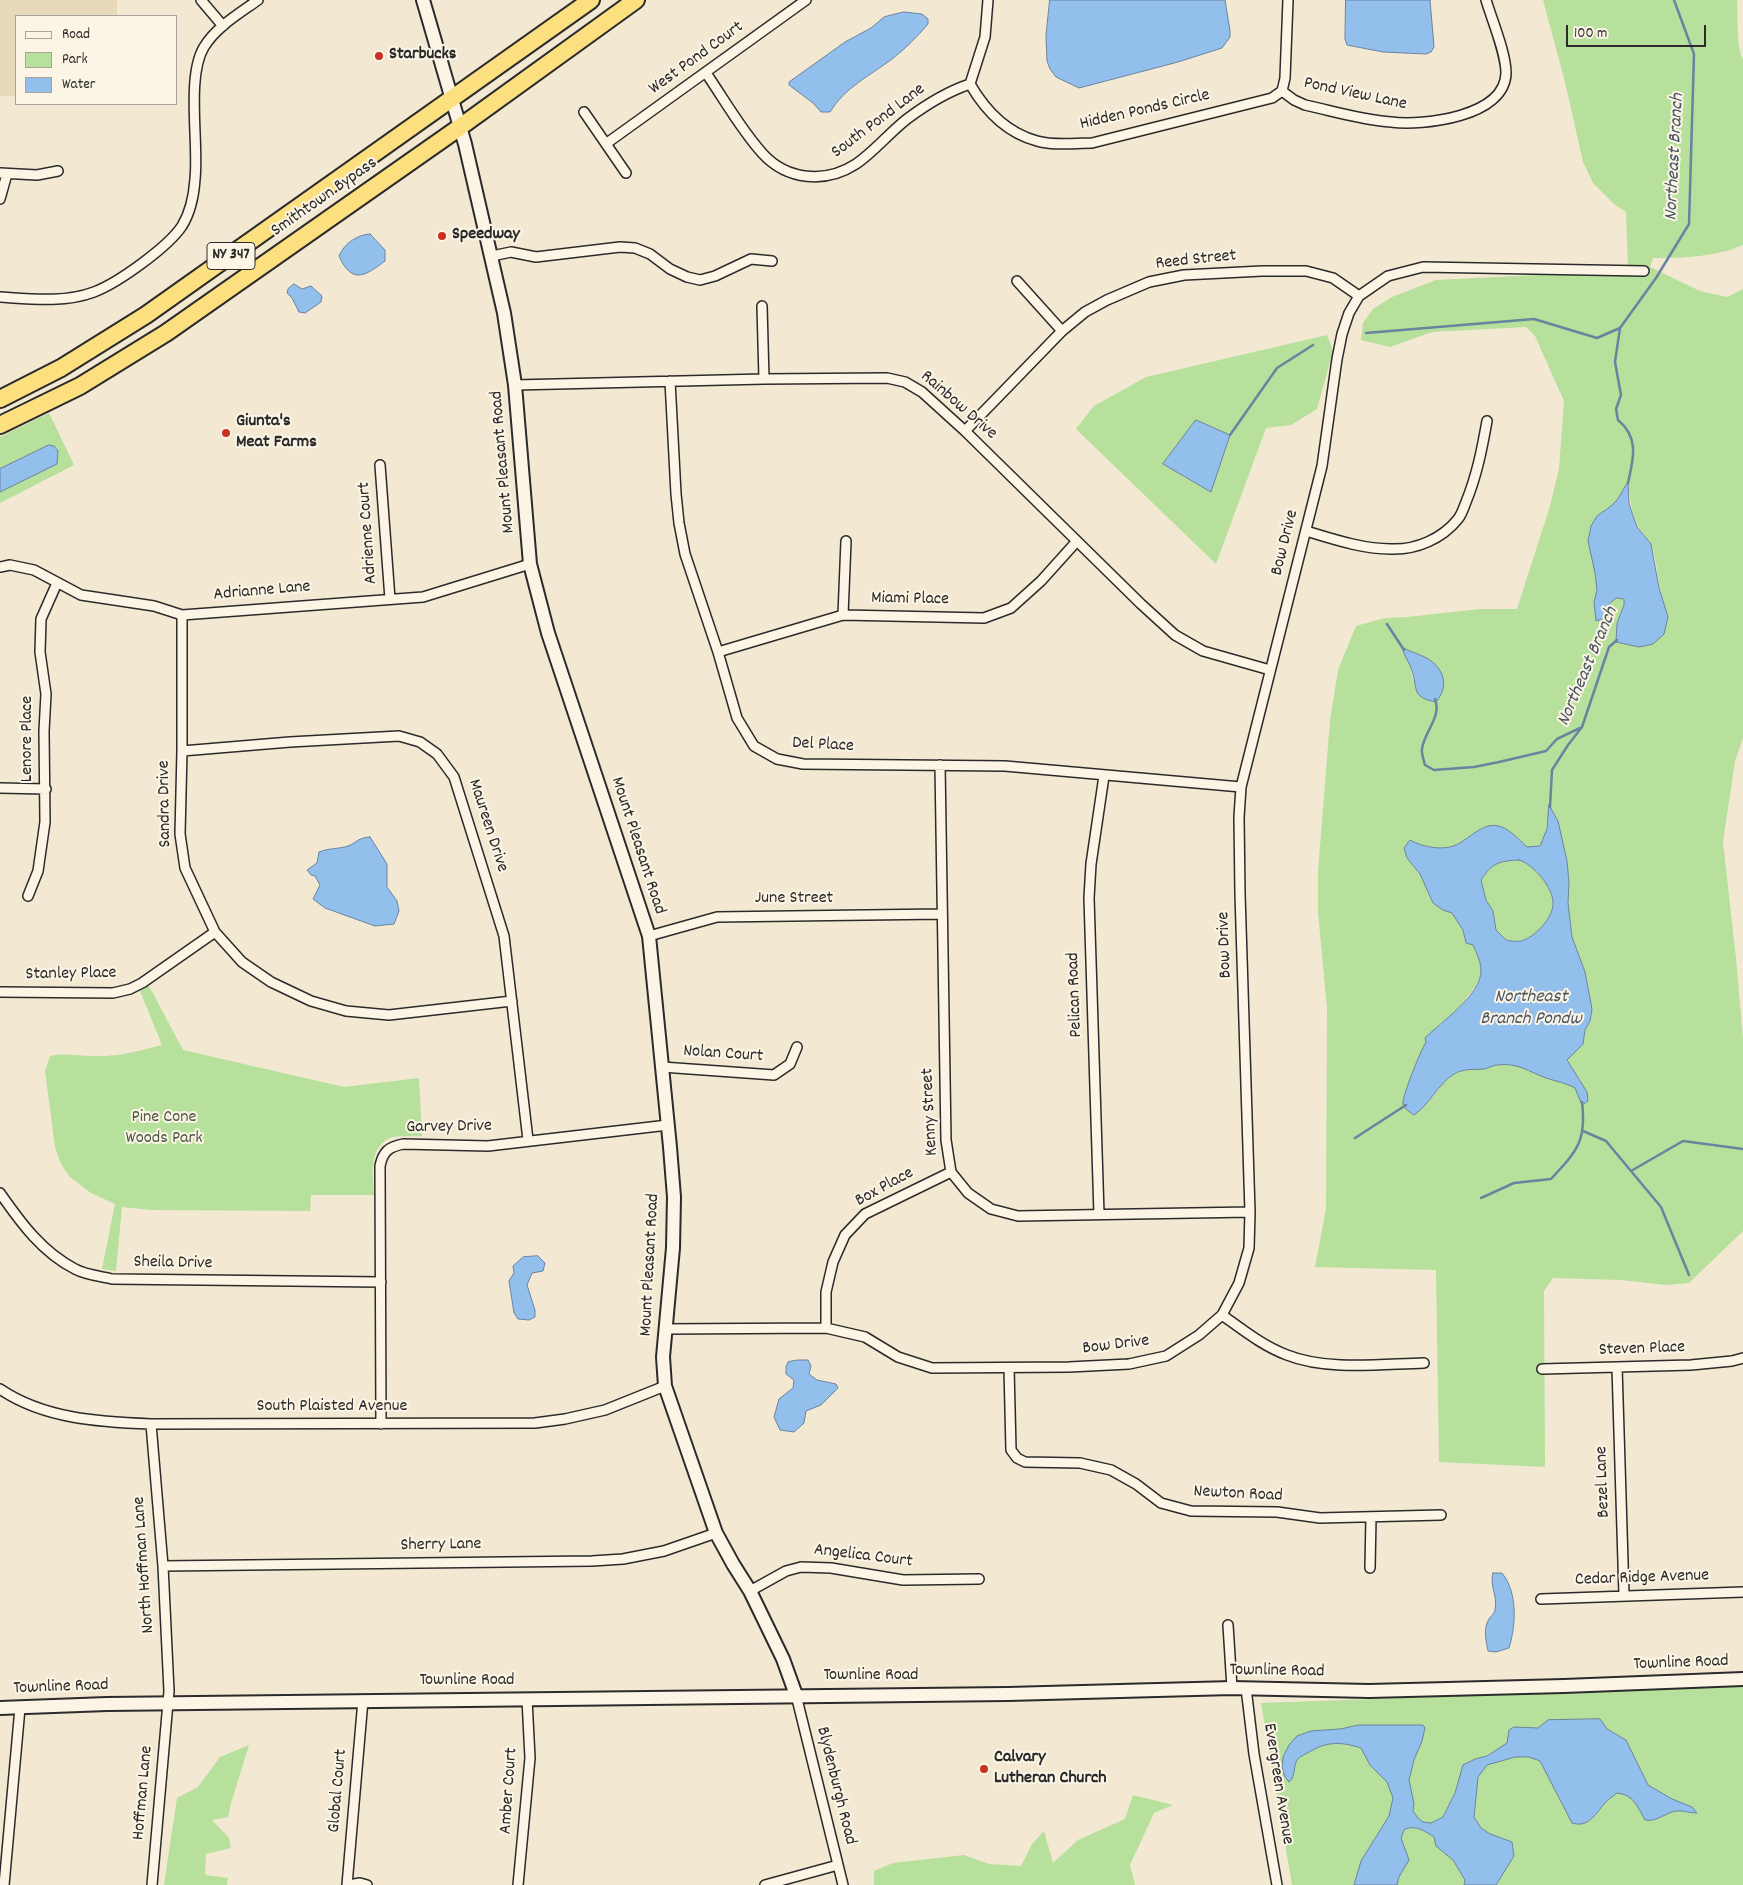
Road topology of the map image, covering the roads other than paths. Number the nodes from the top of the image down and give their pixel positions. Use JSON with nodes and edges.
{"nodes":[{"id":1,"x":201,"y":0,"type":"edge"},
{"id":2,"x":258,"y":0,"type":"edge"},
{"id":3,"x":424,"y":0,"type":"edge"},
{"id":4,"x":591,"y":0,"type":"edge"},
{"id":5,"x":636,"y":0,"type":"edge"},
{"id":6,"x":806,"y":0,"type":"edge"},
{"id":7,"x":988,"y":0,"type":"edge"},
{"id":8,"x":1288,"y":0,"type":"edge"},
{"id":9,"x":1486,"y":0,"type":"edge"},
{"id":10,"x":224,"y":26,"type":"junction"},
{"id":11,"x":706,"y":73,"type":"junction"},
{"id":12,"x":970,"y":84,"type":"junction"},
{"id":13,"x":1282,"y":91,"type":"junction"},
{"id":14,"x":453,"y":98,"type":"junction"},
{"id":15,"x":584,"y":112,"type":"dead end"},
{"id":16,"x":460,"y":127,"type":"junction"},
{"id":17,"x":607,"y":143,"type":"junction"},
{"id":18,"x":58,"y":171,"type":"dead end"},
{"id":19,"x":4,"y":173,"type":"edge"},
{"id":20,"x":626,"y":173,"type":"dead end"},
{"id":21,"x":0,"y":199,"type":"edge"},
{"id":22,"x":492,"y":256,"type":"junction"},
{"id":23,"x":772,"y":261,"type":"dead end"},
{"id":24,"x":1644,"y":271,"type":"dead end"},
{"id":25,"x":1017,"y":281,"type":"dead end"},
{"id":26,"x":1359,"y":296,"type":"junction"},
{"id":27,"x":0,"y":297,"type":"edge"},
{"id":28,"x":762,"y":306,"type":"dead end"},
{"id":29,"x":1062,"y":331,"type":"junction"},
{"id":30,"x":764,"y":379,"type":"junction"},
{"id":31,"x":670,"y":381,"type":"junction"},
{"id":32,"x":515,"y":385,"type":"junction"},
{"id":33,"x":0,"y":399,"type":"edge"},
{"id":34,"x":1487,"y":421,"type":"dead end"},
{"id":35,"x":0,"y":425,"type":"edge"},
{"id":36,"x":965,"y":431,"type":"junction"},
{"id":37,"x":380,"y":465,"type":"dead end"},
{"id":38,"x":1306,"y":531,"type":"junction"},
{"id":39,"x":846,"y":541,"type":"dead end"},
{"id":40,"x":1077,"y":541,"type":"junction"},
{"id":41,"x":530,"y":564,"type":"junction"},
{"id":42,"x":0,"y":567,"type":"edge"},
{"id":43,"x":56,"y":583,"type":"junction"},
{"id":44,"x":390,"y":599,"type":"junction"},
{"id":45,"x":182,"y":615,"type":"junction"},
{"id":46,"x":843,"y":615,"type":"junction"},
{"id":47,"x":718,"y":652,"type":"junction"},
{"id":48,"x":1270,"y":670,"type":"junction"},
{"id":49,"x":182,"y":751,"type":"junction"},
{"id":50,"x":940,"y":765,"type":"junction"},
{"id":51,"x":1104,"y":776,"type":"junction"},
{"id":52,"x":1241,"y":787,"type":"junction"},
{"id":53,"x":0,"y":788,"type":"edge"},
{"id":54,"x":46,"y":789,"type":"junction"},
{"id":55,"x":28,"y":896,"type":"dead end"},
{"id":56,"x":941,"y":914,"type":"junction"},
{"id":57,"x":215,"y":932,"type":"junction"},
{"id":58,"x":648,"y":936,"type":"junction"},
{"id":59,"x":0,"y":992,"type":"edge"},
{"id":60,"x":512,"y":1001,"type":"junction"},
{"id":61,"x":797,"y":1047,"type":"dead end"},
{"id":62,"x":662,"y":1067,"type":"junction"},
{"id":63,"x":668,"y":1125,"type":"junction"},
{"id":64,"x":528,"y":1140,"type":"junction"},
{"id":65,"x":951,"y":1172,"type":"junction"},
{"id":66,"x":0,"y":1193,"type":"edge"},
{"id":67,"x":1250,"y":1212,"type":"junction"},
{"id":68,"x":1099,"y":1214,"type":"junction"},
{"id":69,"x":381,"y":1282,"type":"junction"},
{"id":70,"x":1222,"y":1315,"type":"junction"},
{"id":71,"x":826,"y":1328,"type":"junction"},
{"id":72,"x":665,"y":1329,"type":"junction"},
{"id":73,"x":1743,"y":1358,"type":"edge"},
{"id":74,"x":1424,"y":1363,"type":"dead end"},
{"id":75,"x":1617,"y":1367,"type":"junction"},
{"id":76,"x":1009,"y":1368,"type":"junction"},
{"id":77,"x":1542,"y":1369,"type":"dead end"},
{"id":78,"x":665,"y":1386,"type":"junction"},
{"id":79,"x":0,"y":1389,"type":"edge"},
{"id":80,"x":151,"y":1424,"type":"junction"},
{"id":81,"x":381,"y":1424,"type":"junction"},
{"id":82,"x":1441,"y":1515,"type":"dead end"},
{"id":83,"x":1371,"y":1517,"type":"junction"},
{"id":84,"x":716,"y":1533,"type":"junction"},
{"id":85,"x":162,"y":1566,"type":"junction"},
{"id":86,"x":1370,"y":1568,"type":"dead end"},
{"id":87,"x":979,"y":1580,"type":"dead end"},
{"id":88,"x":750,"y":1591,"type":"junction"},
{"id":89,"x":1743,"y":1592,"type":"edge"},
{"id":90,"x":1624,"y":1595,"type":"junction"},
{"id":91,"x":1541,"y":1598,"type":"dead end"},
{"id":92,"x":1228,"y":1625,"type":"dead end"},
{"id":93,"x":1743,"y":1679,"type":"edge"},
{"id":94,"x":1232,"y":1688,"type":"junction"},
{"id":95,"x":1246,"y":1688,"type":"junction"},
{"id":96,"x":796,"y":1695,"type":"junction"},
{"id":97,"x":527,"y":1699,"type":"junction"},
{"id":98,"x":363,"y":1700,"type":"junction"},
{"id":99,"x":168,"y":1703,"type":"junction"},
{"id":100,"x":0,"y":1708,"type":"edge"},
{"id":101,"x":20,"y":1708,"type":"junction"},
{"id":102,"x":838,"y":1865,"type":"junction"},
{"id":103,"x":4,"y":1885,"type":"edge"},
{"id":104,"x":152,"y":1885,"type":"edge"},
{"id":105,"x":348,"y":1885,"type":"edge"},
{"id":106,"x":367,"y":1885,"type":"edge"},
{"id":107,"x":518,"y":1885,"type":"edge"},
{"id":108,"x":765,"y":1885,"type":"edge"},
{"id":109,"x":843,"y":1885,"type":"edge"},
{"id":110,"x":1277,"y":1885,"type":"edge"}],
"edges":[{"from":1,"to":10,"type":"street"},
{"from":2,"to":10,"type":"street"},
{"from":3,"to":14,"type":"street","name":"Mount Pleasant Road"},
{"from":4,"to":14,"type":"highway","name":"Smithtown Bypass","number":"NY 347"},
{"from":5,"to":16,"type":"highway","name":"Smithtown Bypass","number":"NY 347"},
{"from":6,"to":11,"type":"street","name":"West Pond Court"},
{"from":7,"to":12,"type":"street"},
{"from":8,"to":13,"type":"street"},
{"from":9,"to":13,"type":"street","name":"Pond View Lane"},
{"from":10,"to":27,"type":"street"},
{"from":11,"to":12,"type":"street","name":"South Pond Lane"},
{"from":11,"to":17,"type":"street","name":"West Pond Court"},
{"from":12,"to":13,"type":"street","name":"Hidden Ponds Circle"},
{"from":14,"to":16,"type":"street","name":"Mount Pleasant Road"},
{"from":14,"to":33,"type":"highway","name":"Smithtown Bypass","number":"NY 347"},
{"from":15,"to":17,"type":"street"},
{"from":16,"to":22,"type":"street","name":"Mount Pleasant Road"},
{"from":16,"to":35,"type":"highway","name":"Smithtown Bypass","number":"NY 347"},
{"from":17,"to":20,"type":"street"},
{"from":18,"to":19,"type":"street"},
{"from":19,"to":21,"type":"street"},
{"from":22,"to":23,"type":"street"},
{"from":22,"to":32,"type":"street","name":"Mount Pleasant Road"},
{"from":24,"to":26,"type":"street","name":"Bow Drive"},
{"from":25,"to":29,"type":"street"},
{"from":26,"to":29,"type":"street","name":"Reed Street"},
{"from":26,"to":38,"type":"street","name":"Bow Drive"},
{"from":28,"to":30,"type":"street"},
{"from":29,"to":36,"type":"street","name":"Reed Street"},
{"from":30,"to":31,"type":"street","name":"Rainbow Drive"},
{"from":30,"to":36,"type":"street","name":"Rainbow Drive"},
{"from":31,"to":32,"type":"street","name":"Rainbow Drive"},
{"from":31,"to":47,"type":"street","name":"Del Place"},
{"from":32,"to":41,"type":"street","name":"Mount Pleasant Road"},
{"from":34,"to":38,"type":"street"},
{"from":36,"to":40,"type":"street","name":"Rainbow Drive"},
{"from":37,"to":44,"type":"street","name":"Adrienne Court"},
{"from":38,"to":48,"type":"street","name":"Bow Drive"},
{"from":39,"to":46,"type":"street"},
{"from":40,"to":46,"type":"street","name":"Miami Place"},
{"from":40,"to":48,"type":"street","name":"Rainbow Drive"},
{"from":41,"to":44,"type":"street","name":"Adrianne Lane"},
{"from":41,"to":58,"type":"street","name":"Mount Pleasant Road"},
{"from":42,"to":43,"type":"street","name":"Adrianne Lane"},
{"from":43,"to":45,"type":"street","name":"Adrianne Lane"},
{"from":43,"to":54,"type":"street","name":"Lenore Place"},
{"from":44,"to":45,"type":"street","name":"Adrianne Lane"},
{"from":45,"to":49,"type":"street","name":"Sandra Drive"},
{"from":46,"to":47,"type":"street","name":"Miami Place"},
{"from":47,"to":50,"type":"street","name":"Del Place"},
{"from":48,"to":52,"type":"street","name":"Bow Drive"},
{"from":49,"to":57,"type":"street","name":"Sandra Drive"},
{"from":49,"to":60,"type":"street","name":"Maureen Drive"},
{"from":50,"to":51,"type":"street","name":"Del Place"},
{"from":50,"to":56,"type":"street","name":"Kenny Street"},
{"from":51,"to":52,"type":"street","name":"Del Place"},
{"from":51,"to":68,"type":"street","name":"Pelican Road"},
{"from":52,"to":67,"type":"street","name":"Bow Drive"},
{"from":53,"to":54,"type":"street"},
{"from":54,"to":55,"type":"street","name":"Lenore Place"},
{"from":56,"to":58,"type":"street","name":"June Street"},
{"from":56,"to":65,"type":"street","name":"Kenny Street"},
{"from":57,"to":59,"type":"street","name":"Stanley Place"},
{"from":57,"to":60,"type":"street","name":"Sandra Drive"},
{"from":58,"to":62,"type":"street","name":"Mount Pleasant Road"},
{"from":60,"to":64,"type":"street","name":"Maureen Drive"},
{"from":61,"to":62,"type":"street","name":"Nolan Court"},
{"from":62,"to":63,"type":"street","name":"Mount Pleasant Road"},
{"from":63,"to":64,"type":"street","name":"Garvey Drive"},
{"from":63,"to":72,"type":"street","name":"Mount Pleasant Road"},
{"from":64,"to":69,"type":"street","name":"Garvey Drive"},
{"from":65,"to":68,"type":"street","name":"Kenny Street"},
{"from":65,"to":71,"type":"street","name":"Box Place"},
{"from":66,"to":69,"type":"street","name":"Sheila Drive"},
{"from":67,"to":68,"type":"street","name":"Kenny Street"},
{"from":67,"to":70,"type":"street","name":"Bow Drive"},
{"from":69,"to":81,"type":"street","name":"Garvey Drive"},
{"from":70,"to":74,"type":"street"},
{"from":70,"to":76,"type":"street","name":"Bow Drive"},
{"from":71,"to":72,"type":"street","name":"Bow Drive"},
{"from":71,"to":76,"type":"street","name":"Bow Drive"},
{"from":72,"to":78,"type":"street","name":"Mount Pleasant Road"},
{"from":73,"to":75,"type":"street","name":"Steven Place"},
{"from":75,"to":77,"type":"street","name":"Steven Place"},
{"from":75,"to":90,"type":"street","name":"Bezel Lane"},
{"from":76,"to":83,"type":"street","name":"Newton Road"},
{"from":78,"to":81,"type":"street","name":"South Plaisted Avenue"},
{"from":78,"to":84,"type":"street","name":"Mount Pleasant Road"},
{"from":79,"to":80,"type":"street","name":"South Plaisted Avenue"},
{"from":80,"to":81,"type":"street","name":"South Plaisted Avenue"},
{"from":80,"to":85,"type":"street","name":"North Hoffman Lane"},
{"from":82,"to":83,"type":"street","name":"Newton Road"},
{"from":83,"to":86,"type":"street"},
{"from":84,"to":85,"type":"street","name":"Sherry Lane"},
{"from":84,"to":88,"type":"street","name":"Mount Pleasant Road"},
{"from":85,"to":99,"type":"street","name":"North Hoffman Lane"},
{"from":87,"to":88,"type":"street","name":"Angelica Court"},
{"from":88,"to":96,"type":"street","name":"Mount Pleasant Road"},
{"from":89,"to":90,"type":"street","name":"Cedar Ridge Avenue"},
{"from":90,"to":91,"type":"street","name":"Cedar Ridge Avenue"},
{"from":92,"to":94,"type":"street"},
{"from":93,"to":95,"type":"street","name":"Townline Road"},
{"from":94,"to":95,"type":"street","name":"Townline Road"},
{"from":94,"to":96,"type":"street","name":"Townline Road"},
{"from":95,"to":110,"type":"street","name":"Evergreen Avenue"},
{"from":96,"to":97,"type":"street","name":"Townline Road"},
{"from":96,"to":102,"type":"street","name":"Blydenburgh Road"},
{"from":97,"to":98,"type":"street","name":"Townline Road"},
{"from":97,"to":107,"type":"street","name":"Amber Court"},
{"from":98,"to":99,"type":"street","name":"Townline Road"},
{"from":98,"to":105,"type":"street","name":"Global Court"},
{"from":99,"to":101,"type":"street","name":"Townline Road"},
{"from":99,"to":104,"type":"street","name":"Hoffman Lane"},
{"from":100,"to":101,"type":"street","name":"Townline Road"},
{"from":101,"to":103,"type":"street"},
{"from":102,"to":108,"type":"street"},
{"from":102,"to":109,"type":"street","name":"Blydenburgh Road"},
{"from":105,"to":106,"type":"street","name":"Global Court"}]}
